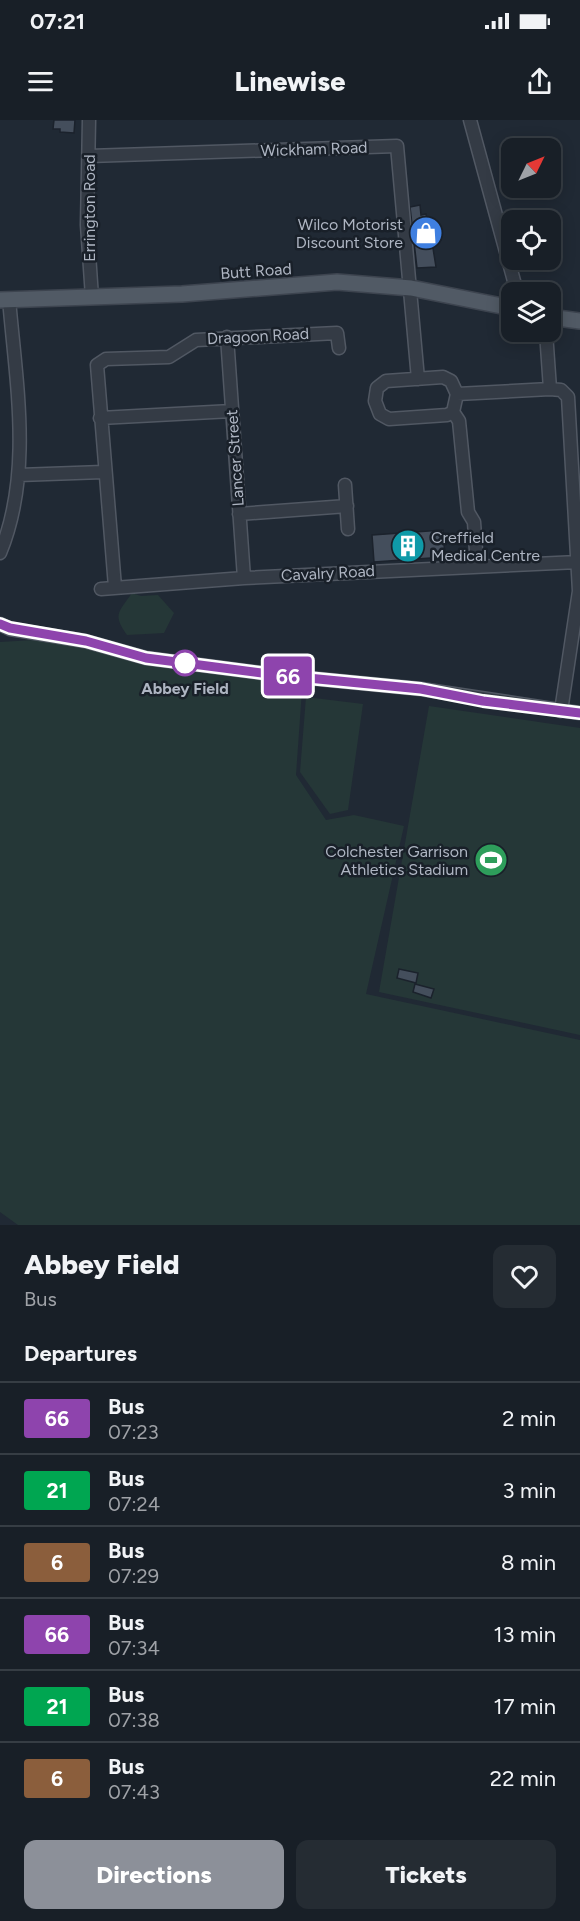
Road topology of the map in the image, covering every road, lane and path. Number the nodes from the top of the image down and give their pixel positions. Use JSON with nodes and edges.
{"nodes":[{"id":1,"x":89,"y":120,"type":"edge"},
{"id":2,"x":470,"y":120,"type":"edge"},
{"id":3,"x":89,"y":156,"type":"junction"},
{"id":4,"x":514,"y":282,"type":"edge"},
{"id":5,"x":411,"y":288,"type":"junction"},
{"id":6,"x":92,"y":297,"type":"junction"},
{"id":7,"x":4,"y":300,"type":"edge"},
{"id":8,"x":501,"y":306,"type":"edge"},
{"id":9,"x":561,"y":318,"type":"edge"},
{"id":10,"x":580,"y":321,"type":"edge"},
{"id":11,"x":227,"y":338,"type":"junction"},
{"id":12,"x":547,"y":342,"type":"edge"},
{"id":13,"x":339,"y":348,"type":"dead end"},
{"id":14,"x":418,"y":379,"type":"junction"},
{"id":15,"x":550,"y":389,"type":"junction"},
{"id":16,"x":457,"y":394,"type":"junction"},
{"id":17,"x":232,"y":411,"type":"junction"},
{"id":18,"x":453,"y":412,"type":"junction"},
{"id":19,"x":100,"y":418,"type":"junction"},
{"id":20,"x":104,"y":472,"type":"junction"},
{"id":21,"x":19,"y":475,"type":"junction"},
{"id":22,"x":345,"y":485,"type":"dead end"},
{"id":23,"x":347,"y":506,"type":"junction"},
{"id":24,"x":239,"y":514,"type":"junction"},
{"id":25,"x":348,"y":529,"type":"dead end"},
{"id":26,"x":0,"y":553,"type":"edge"},
{"id":27,"x":578,"y":562,"type":"junction"},
{"id":28,"x":477,"y":566,"type":"junction"},
{"id":29,"x":244,"y":578,"type":"junction"},
{"id":30,"x":115,"y":587,"type":"junction"},
{"id":31,"x":101,"y":589,"type":"dead end"},
{"id":32,"x":0,"y":624,"type":"edge"},
{"id":33,"x":561,"y":711,"type":"junction"},
{"id":34,"x":580,"y":713,"type":"edge"}],
"edges":[{"from":1,"to":3,"type":"street","name":"Errington Road"},
{"from":2,"to":4,"type":"street"},
{"from":3,"to":5,"type":"street","name":"Wickham Road"},
{"from":3,"to":6,"type":"street","name":"Errington Road"},
{"from":5,"to":6,"type":"main road","name":"Butt Road"},
{"from":5,"to":8,"type":"main road","name":"Butt Road"},
{"from":5,"to":14,"type":"street"},
{"from":6,"to":7,"type":"main road","name":"Butt Road"},
{"from":7,"to":21,"type":"street"},
{"from":9,"to":10,"type":"main road"},
{"from":11,"to":13,"type":"street","name":"Dragoon Road"},
{"from":11,"to":17,"type":"street","name":"Lancer Street"},
{"from":11,"to":19,"type":"street","name":"Dragoon Road"},
{"from":12,"to":15,"type":"street"},
{"from":14,"to":16,"type":"street"},
{"from":14,"to":18,"type":"street"},
{"from":15,"to":16,"type":"street"},
{"from":15,"to":27,"type":"street"},
{"from":16,"to":18,"type":"street"},
{"from":17,"to":19,"type":"street"},
{"from":17,"to":24,"type":"street","name":"Lancer Street"},
{"from":18,"to":28,"type":"street"},
{"from":19,"to":20,"type":"street","name":"Dragoon Road"},
{"from":20,"to":21,"type":"street"},
{"from":20,"to":30,"type":"street"},
{"from":21,"to":26,"type":"street"},
{"from":22,"to":23,"type":"street"},
{"from":23,"to":24,"type":"street"},
{"from":23,"to":25,"type":"street"},
{"from":24,"to":29,"type":"street","name":"Lancer Street"},
{"from":27,"to":28,"type":"street","name":"Cavalry Road"},
{"from":27,"to":33,"type":"street"},
{"from":28,"to":29,"type":"street","name":"Cavalry Road"},
{"from":29,"to":30,"type":"street","name":"Cavalry Road"},
{"from":30,"to":31,"type":"street","name":"Cavalry Road"},
{"from":32,"to":33,"type":"street"},
{"from":33,"to":34,"type":"street"}]}
